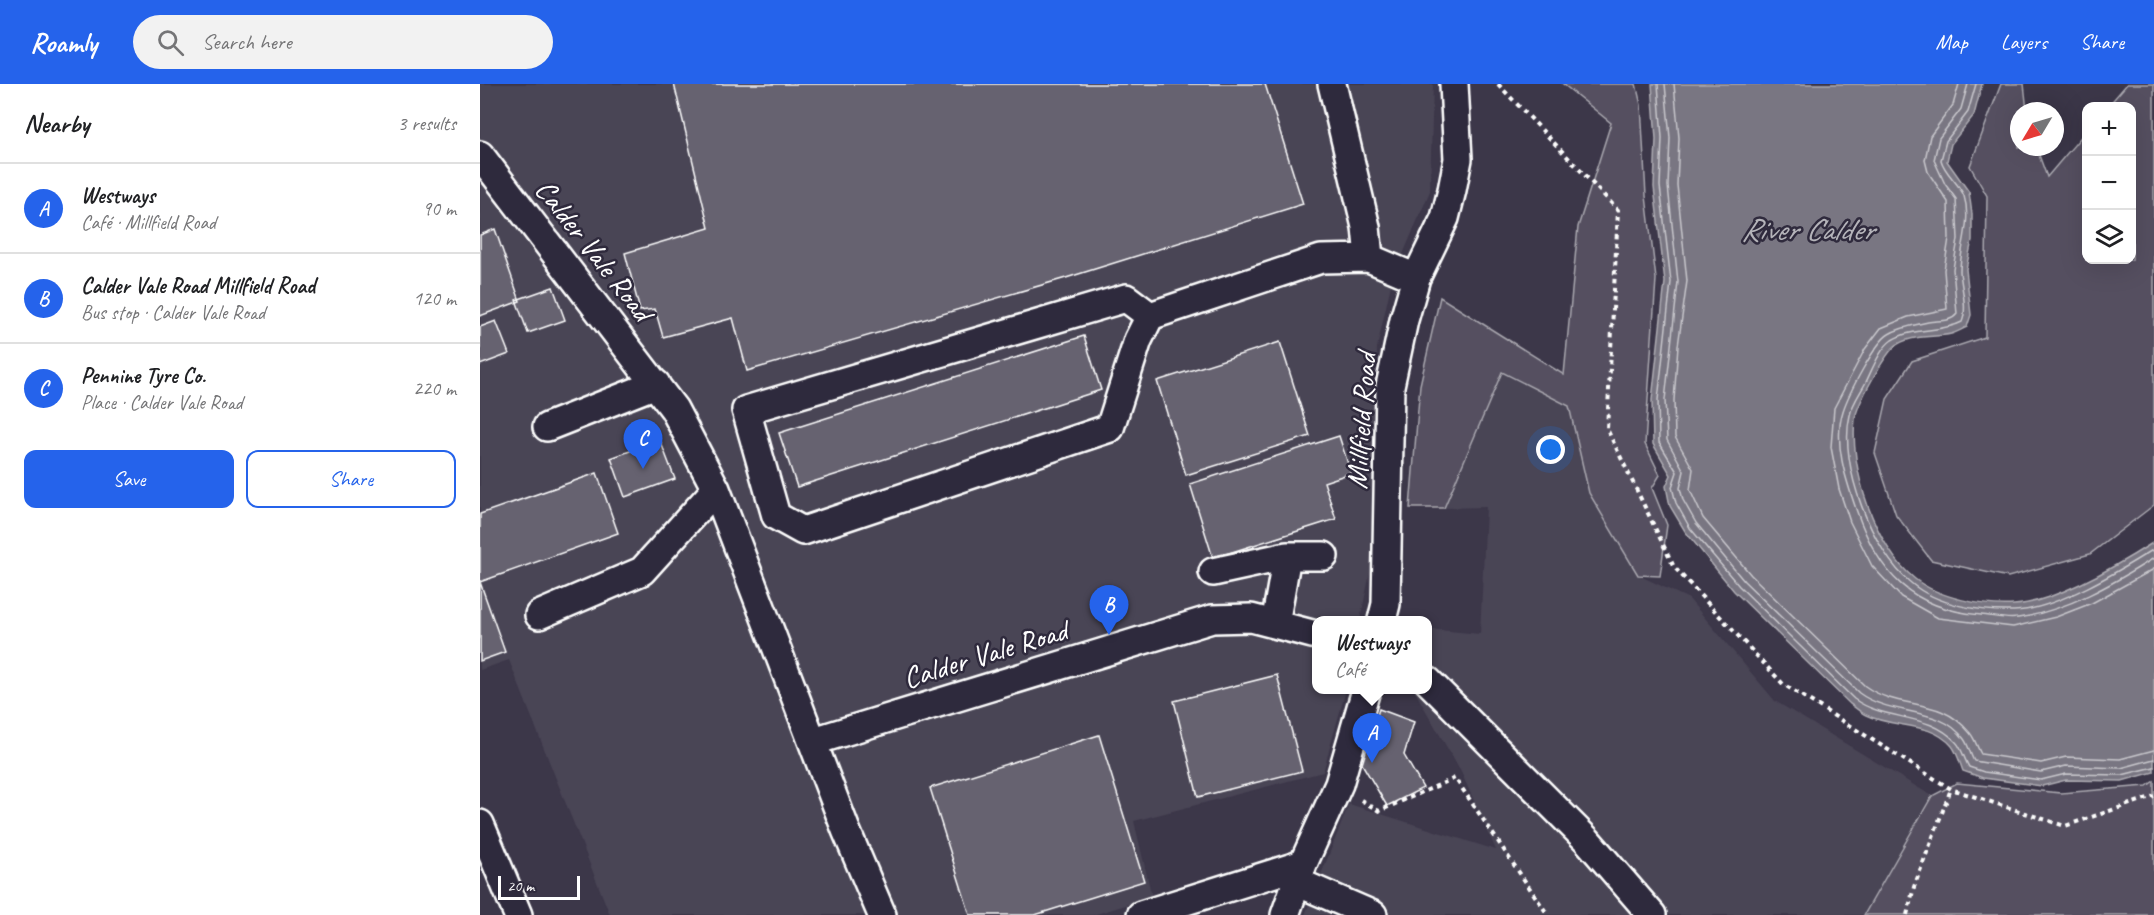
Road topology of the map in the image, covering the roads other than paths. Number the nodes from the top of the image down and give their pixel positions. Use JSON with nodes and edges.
{"nodes":[{"id":1,"x":1332,"y":84,"type":"edge"},
{"id":2,"x":1455,"y":88,"type":"edge"},
{"id":3,"x":480,"y":155,"type":"edge"},
{"id":4,"x":1369,"y":258,"type":"junction"},
{"id":5,"x":1416,"y":278,"type":"junction"},
{"id":6,"x":1150,"y":316,"type":"junction"},
{"id":7,"x":656,"y":384,"type":"junction"},
{"id":8,"x":547,"y":427,"type":"dead end"},
{"id":9,"x":716,"y":489,"type":"junction"},
{"id":10,"x":1287,"y":556,"type":"junction"},
{"id":11,"x":1324,"y":556,"type":"dead end"},
{"id":12,"x":1213,"y":572,"type":"dead end"},
{"id":13,"x":539,"y":615,"type":"dead end"},
{"id":14,"x":1383,"y":616,"type":"edge"},
{"id":15,"x":1275,"y":624,"type":"junction"},
{"id":16,"x":1312,"y":634,"type":"edge"},
{"id":17,"x":1432,"y":685,"type":"edge"},
{"id":18,"x":1365,"y":694,"type":"edge"},
{"id":19,"x":814,"y":741,"type":"junction"},
{"id":20,"x":480,"y":824,"type":"edge"},
{"id":21,"x":1300,"y":873,"type":"junction"},
{"id":22,"x":519,"y":915,"type":"edge"},
{"id":23,"x":882,"y":915,"type":"edge"},
{"id":24,"x":1141,"y":915,"type":"edge"},
{"id":25,"x":1286,"y":915,"type":"edge"},
{"id":26,"x":1373,"y":915,"type":"edge"},
{"id":27,"x":1652,"y":915,"type":"edge"}],
"edges":[{"from":1,"to":4,"type":"street"},
{"from":2,"to":5,"type":"street","name":"Millfield Road"},
{"from":3,"to":7,"type":"street","name":"Calder Vale Road"},
{"from":4,"to":5,"type":"street"},
{"from":4,"to":6,"type":"street"},
{"from":5,"to":14,"type":"street","name":"Millfield Road"},
{"from":6,"to":6,"type":"street"},
{"from":7,"to":8,"type":"street"},
{"from":7,"to":9,"type":"street","name":"Calder Vale Road"},
{"from":9,"to":13,"type":"street"},
{"from":9,"to":19,"type":"street","name":"Calder Vale Road"},
{"from":10,"to":11,"type":"street"},
{"from":10,"to":12,"type":"street"},
{"from":10,"to":15,"type":"street"},
{"from":15,"to":16,"type":"street","name":"Calder Vale Road"},
{"from":15,"to":19,"type":"street","name":"Calder Vale Road"},
{"from":17,"to":27,"type":"street"},
{"from":18,"to":21,"type":"street"},
{"from":19,"to":23,"type":"street","name":"Calder Vale Road"},
{"from":20,"to":22,"type":"street"},
{"from":21,"to":24,"type":"street"},
{"from":21,"to":25,"type":"street"},
{"from":21,"to":26,"type":"street"}]}
